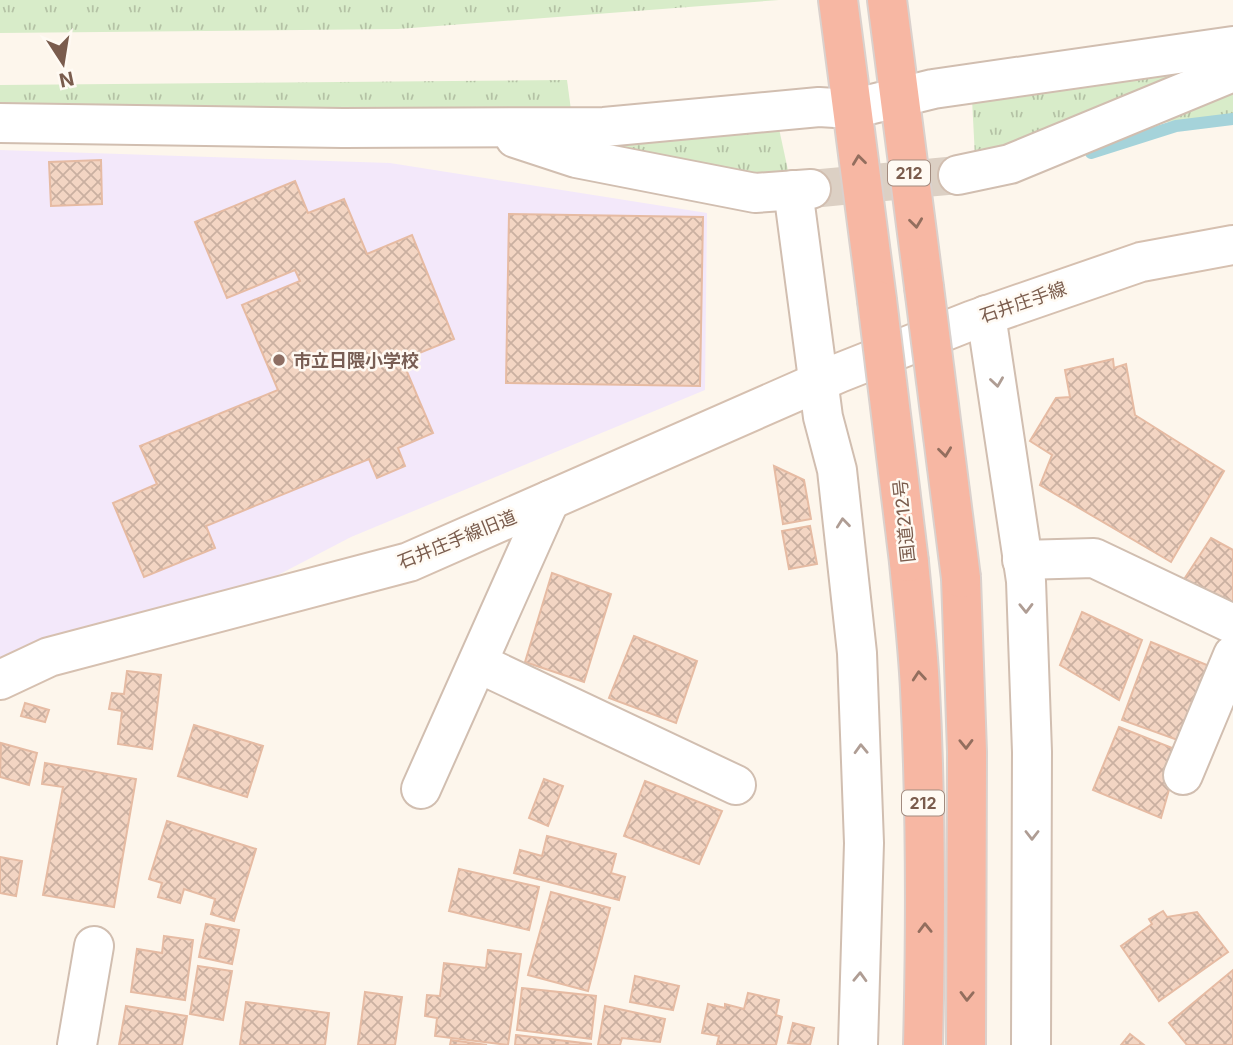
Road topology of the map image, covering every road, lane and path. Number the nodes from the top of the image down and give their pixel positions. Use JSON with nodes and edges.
{"nodes":[{"id":1,"x":838,"y":0,"type":"edge"},
{"id":2,"x":887,"y":0,"type":"edge"},
{"id":3,"x":1233,"y":46,"type":"edge"},
{"id":4,"x":1233,"y":72,"type":"edge"},
{"id":5,"x":850,"y":90,"type":"junction"},
{"id":6,"x":900,"y":97,"type":"junction"},
{"id":7,"x":0,"y":123,"type":"edge"},
{"id":8,"x":483,"y":127,"type":"junction"},
{"id":9,"x":958,"y":175,"type":"tunnel mouth"},
{"id":10,"x":1233,"y":245,"type":"edge"},
{"id":11,"x":986,"y":315,"type":"junction"},
{"id":12,"x":820,"y":382,"type":"junction"},
{"id":13,"x":550,"y":500,"type":"junction"},
{"id":14,"x":1022,"y":560,"type":"junction"},
{"id":15,"x":1233,"y":624,"type":"edge"},
{"id":16,"x":1233,"y":654,"type":"edge"},
{"id":17,"x":478,"y":663,"type":"junction"},
{"id":18,"x":0,"y":680,"type":"edge"},
{"id":19,"x":1183,"y":775,"type":"dead end"},
{"id":20,"x":736,"y":785,"type":"dead end"},
{"id":21,"x":421,"y":789,"type":"dead end"},
{"id":22,"x":93,"y":946,"type":"dead end"},
{"id":23,"x":77,"y":1045,"type":"edge"},
{"id":24,"x":858,"y":1045,"type":"edge"},
{"id":25,"x":923,"y":1045,"type":"edge"},
{"id":26,"x":966,"y":1045,"type":"edge"},
{"id":27,"x":1031,"y":1045,"type":"edge"}],
"edges":[{"from":1,"to":5,"type":"highway","name":"国道212号","number":"212"},
{"from":2,"to":6,"type":"highway","number":"212"},
{"from":3,"to":6,"type":"street"},
{"from":4,"to":9,"type":"street"},
{"from":5,"to":6,"type":"street"},
{"from":5,"to":8,"type":"street"},
{"from":25,"to":5,"type":"highway","name":"国道212号","number":"212","one_way":true,"bridge":true},
{"from":6,"to":26,"type":"highway","number":"212","one_way":true,"bridge":true},
{"from":7,"to":8,"type":"street"},
{"from":8,"to":12,"type":"street"},
{"from":10,"to":11,"type":"street","name":"石井庄手線"},
{"from":11,"to":12,"type":"street","name":"石井庄手線"},
{"from":11,"to":14,"type":"street","one_way":true},
{"from":12,"to":13,"type":"street","name":"石井庄手線旧道"},
{"from":24,"to":12,"type":"street","one_way":true},
{"from":13,"to":17,"type":"street"},
{"from":13,"to":18,"type":"street","name":"石井庄手線旧道"},
{"from":14,"to":15,"type":"street"},
{"from":14,"to":27,"type":"street","one_way":true},
{"from":16,"to":19,"type":"street"},
{"from":17,"to":20,"type":"street"},
{"from":17,"to":21,"type":"street"},
{"from":22,"to":23,"type":"street"}]}
